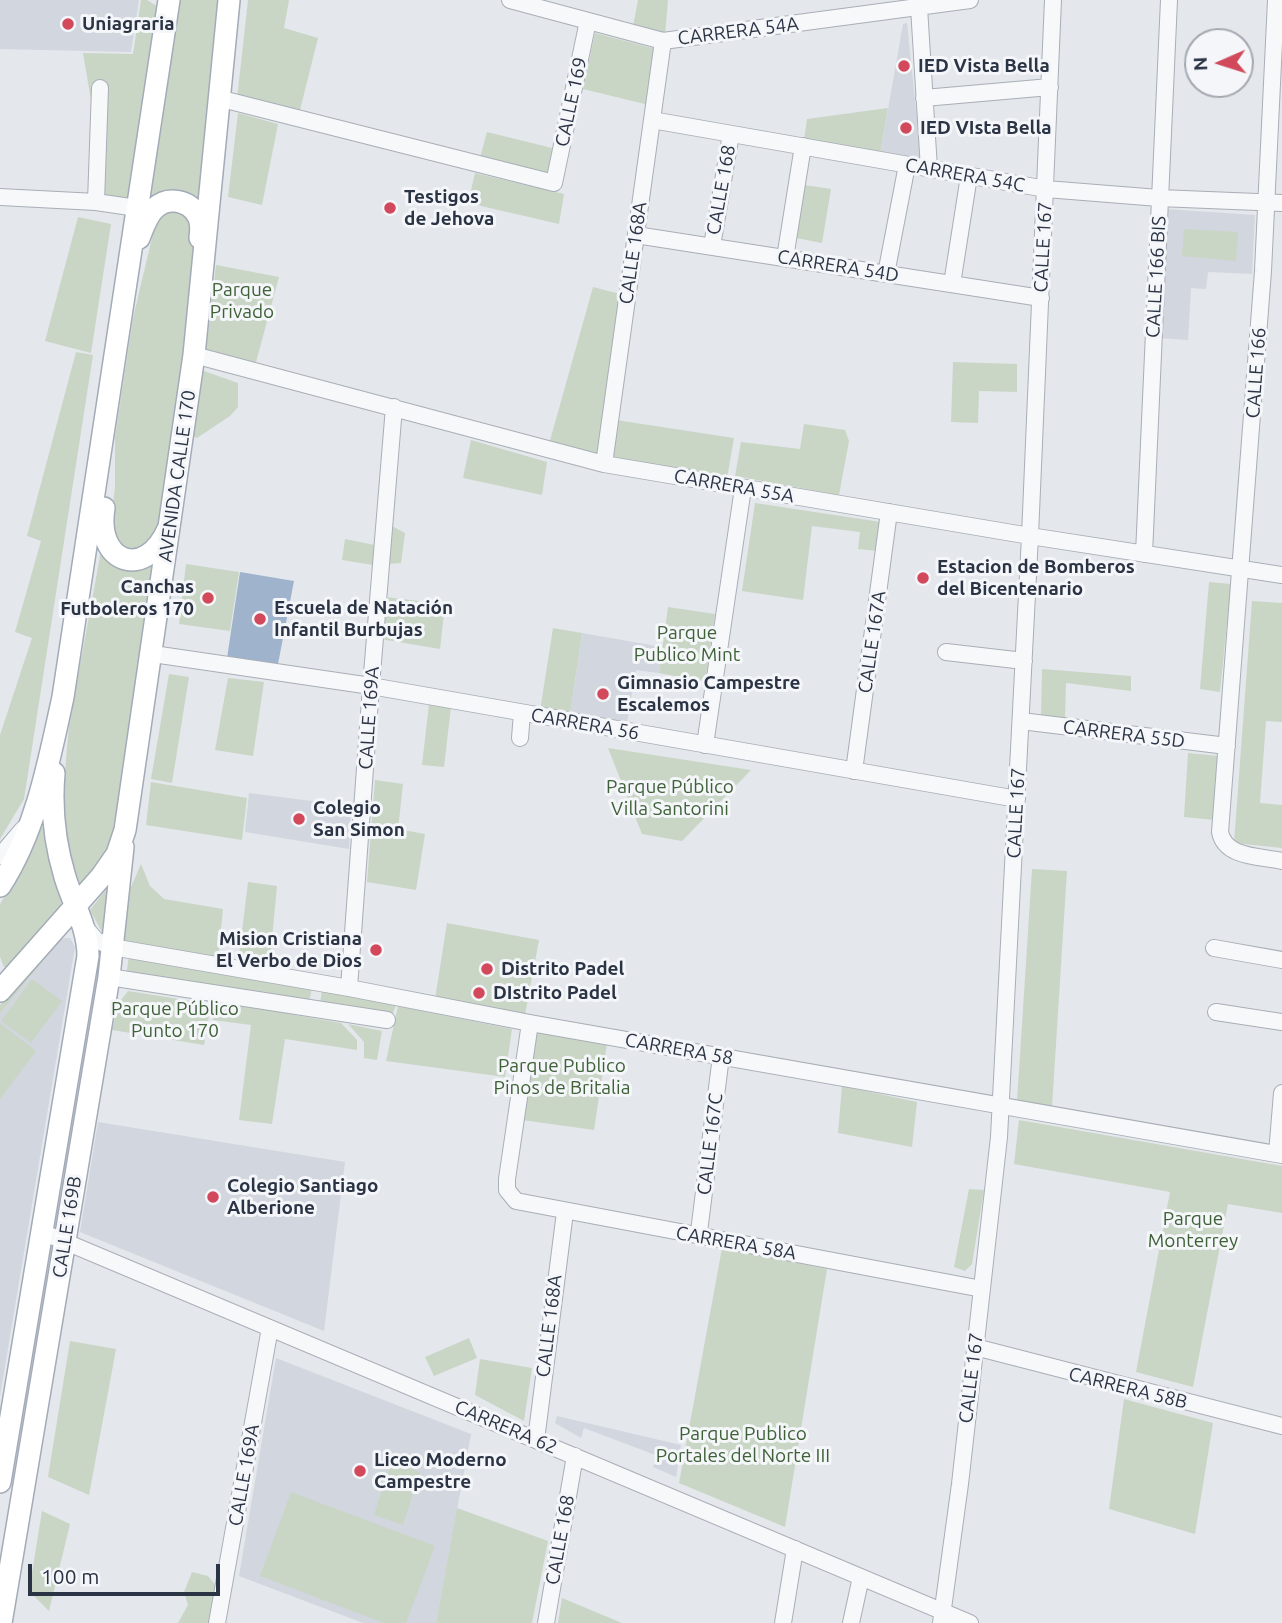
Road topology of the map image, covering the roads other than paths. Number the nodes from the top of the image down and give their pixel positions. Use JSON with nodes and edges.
{"nodes":[{"id":1,"x":169,"y":0,"type":"edge"},
{"id":2,"x":229,"y":0,"type":"edge"},
{"id":3,"x":510,"y":0,"type":"edge"},
{"id":4,"x":970,"y":0,"type":"edge"},
{"id":5,"x":1053,"y":0,"type":"edge"},
{"id":6,"x":1169,"y":0,"type":"edge"},
{"id":7,"x":1276,"y":0,"type":"edge"},
{"id":8,"x":919,"y":7,"type":"junction"},
{"id":9,"x":588,"y":21,"type":"junction"},
{"id":10,"x":663,"y":41,"type":"junction"},
{"id":11,"x":1050,"y":88,"type":"junction"},
{"id":12,"x":100,"y":89,"type":"dead end"},
{"id":13,"x":218,"y":98,"type":"junction"},
{"id":14,"x":924,"y":98,"type":"junction"},
{"id":15,"x":652,"y":120,"type":"junction"},
{"id":16,"x":731,"y":134,"type":"junction"},
{"id":17,"x":803,"y":146,"type":"junction"},
{"id":18,"x":907,"y":165,"type":"junction"},
{"id":19,"x":929,"y":169,"type":"junction"},
{"id":20,"x":969,"y":176,"type":"junction"},
{"id":21,"x":1046,"y":189,"type":"junction"},
{"id":22,"x":0,"y":197,"type":"edge"},
{"id":23,"x":1159,"y":198,"type":"junction"},
{"id":24,"x":96,"y":202,"type":"junction"},
{"id":25,"x":1275,"y":203,"type":"edge"},
{"id":26,"x":137,"y":208,"type":"junction"},
{"id":27,"x":636,"y":234,"type":"junction"},
{"id":28,"x":712,"y":246,"type":"junction"},
{"id":29,"x":130,"y":258,"type":"junction"},
{"id":30,"x":785,"y":258,"type":"junction"},
{"id":31,"x":887,"y":274,"type":"junction"},
{"id":32,"x":952,"y":284,"type":"junction"},
{"id":33,"x":1041,"y":298,"type":"junction"},
{"id":34,"x":200,"y":300,"type":"junction"},
{"id":35,"x":194,"y":355,"type":"junction"},
{"id":36,"x":394,"y":407,"type":"junction"},
{"id":37,"x":104,"y":433,"type":"junction"},
{"id":38,"x":604,"y":464,"type":"junction"},
{"id":39,"x":743,"y":488,"type":"junction"},
{"id":40,"x":889,"y":512,"type":"junction"},
{"id":41,"x":171,"y":522,"type":"junction"},
{"id":42,"x":1030,"y":536,"type":"junction"},
{"id":43,"x":1144,"y":554,"type":"junction"},
{"id":44,"x":1241,"y":569,"type":"junction"},
{"id":45,"x":1282,"y":575,"type":"edge"},
{"id":46,"x":946,"y":652,"type":"dead end"},
{"id":47,"x":153,"y":653,"type":"junction"},
{"id":48,"x":1024,"y":661,"type":"junction"},
{"id":49,"x":370,"y":686,"type":"junction"},
{"id":50,"x":63,"y":697,"type":"junction"},
{"id":51,"x":522,"y":713,"type":"junction"},
{"id":52,"x":1021,"y":721,"type":"junction"},
{"id":53,"x":520,"y":738,"type":"dead end"},
{"id":54,"x":705,"y":745,"type":"junction"},
{"id":55,"x":1227,"y":746,"type":"junction"},
{"id":56,"x":854,"y":771,"type":"junction"},
{"id":57,"x":1017,"y":799,"type":"junction"},
{"id":58,"x":31,"y":819,"type":"junction"},
{"id":59,"x":125,"y":830,"type":"junction"},
{"id":60,"x":0,"y":856,"type":"edge"},
{"id":61,"x":1282,"y":861,"type":"edge"},
{"id":62,"x":0,"y":886,"type":"edge"},
{"id":63,"x":74,"y":906,"type":"junction"},
{"id":64,"x":84,"y":926,"type":"junction"},
{"id":65,"x":112,"y":947,"type":"junction"},
{"id":66,"x":1214,"y":948,"type":"dead end"},
{"id":67,"x":1282,"y":960,"type":"edge"},
{"id":68,"x":109,"y":977,"type":"junction"},
{"id":69,"x":320,"y":983,"type":"junction"},
{"id":70,"x":349,"y":988,"type":"junction"},
{"id":71,"x":0,"y":991,"type":"edge"},
{"id":72,"x":313,"y":1008,"type":"junction"},
{"id":73,"x":1216,"y":1012,"type":"dead end"},
{"id":74,"x":387,"y":1020,"type":"dead end"},
{"id":75,"x":1282,"y":1022,"type":"edge"},
{"id":76,"x":530,"y":1023,"type":"junction"},
{"id":77,"x":721,"y":1056,"type":"junction"},
{"id":78,"x":1282,"y":1093,"type":"edge"},
{"id":79,"x":1001,"y":1107,"type":"junction"},
{"id":80,"x":1280,"y":1155,"type":"edge"},
{"id":81,"x":565,"y":1212,"type":"junction"},
{"id":82,"x":42,"y":1232,"type":"junction"},
{"id":83,"x":699,"y":1232,"type":"dead end"},
{"id":84,"x":65,"y":1241,"type":"junction"},
{"id":85,"x":982,"y":1289,"type":"junction"},
{"id":86,"x":270,"y":1328,"type":"junction"},
{"id":87,"x":975,"y":1347,"type":"junction"},
{"id":88,"x":1282,"y":1426,"type":"edge"},
{"id":89,"x":536,"y":1440,"type":"junction"},
{"id":90,"x":575,"y":1456,"type":"junction"},
{"id":91,"x":0,"y":1482,"type":"edge"},
{"id":92,"x":795,"y":1549,"type":"junction"},
{"id":93,"x":861,"y":1577,"type":"junction"},
{"id":94,"x":942,"y":1618,"type":"edge"},
{"id":95,"x":1,"y":1623,"type":"edge"},
{"id":96,"x":217,"y":1623,"type":"edge"},
{"id":97,"x":546,"y":1623,"type":"edge"},
{"id":98,"x":783,"y":1623,"type":"edge"},
{"id":99,"x":851,"y":1623,"type":"edge"},
{"id":100,"x":970,"y":1623,"type":"edge"}],
"edges":[{"from":1,"to":26,"type":"main road"},
{"from":2,"to":13,"type":"main road","name":"AVENIDA CALLE 170"},
{"from":3,"to":9,"type":"street","name":"CARRERA 54A"},
{"from":4,"to":8,"type":"street","name":"CARRERA 54A"},
{"from":5,"to":11,"type":"street","name":"CALLE 167"},
{"from":6,"to":23,"type":"street","name":"CALLE 166 BIS"},
{"from":7,"to":25,"type":"street","name":"CALLE 166"},
{"from":8,"to":10,"type":"street","name":"CARRERA 54A"},
{"from":8,"to":14,"type":"street"},
{"from":9,"to":10,"type":"street","name":"CARRERA 54A"},
{"from":9,"to":13,"type":"street","name":"CALLE 169"},
{"from":10,"to":15,"type":"street","name":"CALLE 168A"},
{"from":11,"to":14,"type":"street"},
{"from":11,"to":21,"type":"street","name":"CALLE 167"},
{"from":12,"to":24,"type":"street"},
{"from":13,"to":34,"type":"main road","name":"AVENIDA CALLE 170"},
{"from":14,"to":19,"type":"street"},
{"from":15,"to":16,"type":"street","name":"CARRERA 54C"},
{"from":15,"to":27,"type":"street","name":"CALLE 168A"},
{"from":16,"to":17,"type":"street","name":"CARRERA 54C"},
{"from":16,"to":28,"type":"street","name":"CALLE 168"},
{"from":17,"to":18,"type":"street","name":"CARRERA 54C"},
{"from":17,"to":30,"type":"street"},
{"from":18,"to":19,"type":"street","name":"CARRERA 54C"},
{"from":18,"to":31,"type":"street"},
{"from":19,"to":20,"type":"street","name":"CARRERA 54C"},
{"from":20,"to":21,"type":"street","name":"CARRERA 54C"},
{"from":20,"to":32,"type":"street"},
{"from":21,"to":23,"type":"street","name":"CARRERA 54C"},
{"from":21,"to":33,"type":"street","name":"CALLE 167"},
{"from":22,"to":24,"type":"street"},
{"from":23,"to":25,"type":"street","name":"CARRERA 54C"},
{"from":23,"to":43,"type":"street","name":"CALLE 166 BIS"},
{"from":24,"to":26,"type":"street"},
{"from":25,"to":44,"type":"street","name":"CALLE 166"},
{"from":26,"to":29,"type":"main road"},
{"from":27,"to":28,"type":"street","name":"CARRERA 54D"},
{"from":27,"to":38,"type":"street","name":"CALLE 168A"},
{"from":28,"to":30,"type":"street","name":"CARRERA 54D"},
{"from":29,"to":34,"type":"main road"},
{"from":29,"to":37,"type":"main road"},
{"from":30,"to":31,"type":"street","name":"CARRERA 54D"},
{"from":31,"to":32,"type":"street","name":"CARRERA 54D"},
{"from":32,"to":33,"type":"street","name":"CARRERA 54D"},
{"from":33,"to":42,"type":"street","name":"CALLE 167"},
{"from":34,"to":35,"type":"main road","name":"AVENIDA CALLE 170"},
{"from":35,"to":36,"type":"street","name":"CARRERA 55A"},
{"from":35,"to":41,"type":"main road","name":"AVENIDA CALLE 170"},
{"from":36,"to":38,"type":"street","name":"CARRERA 55A"},
{"from":36,"to":49,"type":"street","name":"CALLE 169A"},
{"from":37,"to":41,"type":"main road"},
{"from":37,"to":50,"type":"main road"},
{"from":38,"to":39,"type":"street","name":"CARRERA 55A"},
{"from":39,"to":40,"type":"street","name":"CARRERA 55A"},
{"from":39,"to":54,"type":"street"},
{"from":40,"to":42,"type":"street","name":"CARRERA 55A"},
{"from":40,"to":56,"type":"street","name":"CALLE 167A"},
{"from":41,"to":47,"type":"main road","name":"AVENIDA CALLE 170"},
{"from":42,"to":43,"type":"street","name":"CARRERA 55A"},
{"from":42,"to":48,"type":"street","name":"CALLE 167"},
{"from":43,"to":44,"type":"street","name":"CARRERA 55A"},
{"from":44,"to":45,"type":"street","name":"CARRERA 55A"},
{"from":44,"to":55,"type":"street","name":"CALLE 166"},
{"from":46,"to":48,"type":"street"},
{"from":47,"to":49,"type":"street","name":"CARRERA 56"},
{"from":47,"to":59,"type":"main road","name":"AVENIDA CALLE 170"},
{"from":48,"to":52,"type":"street","name":"CALLE 167"},
{"from":49,"to":51,"type":"street","name":"CARRERA 56"},
{"from":49,"to":70,"type":"street","name":"CALLE 169A"},
{"from":50,"to":58,"type":"main road"},
{"from":50,"to":63,"type":"main road","name":"CALLE 169B"},
{"from":51,"to":53,"type":"street"},
{"from":51,"to":54,"type":"street","name":"CARRERA 56"},
{"from":52,"to":55,"type":"street","name":"CARRERA 55D"},
{"from":52,"to":57,"type":"street","name":"CALLE 167"},
{"from":54,"to":56,"type":"street","name":"CARRERA 56"},
{"from":55,"to":61,"type":"street","name":"CALLE 166"},
{"from":56,"to":57,"type":"street","name":"CARRERA 56"},
{"from":57,"to":79,"type":"street","name":"CALLE 167"},
{"from":58,"to":60,"type":"street"},
{"from":58,"to":62,"type":"main road"},
{"from":59,"to":63,"type":"main road","name":"AVENIDA CALLE 170"},
{"from":59,"to":65,"type":"main road","name":"CALLE 169B"},
{"from":63,"to":64,"type":"main road","name":"CALLE 169B"},
{"from":63,"to":71,"type":"main road","name":"AVENIDA CALLE 170"},
{"from":64,"to":65,"type":"street","name":"CARRERA 58"},
{"from":64,"to":82,"type":"main road","name":"CALLE 169B"},
{"from":65,"to":68,"type":"main road","name":"CALLE 169B"},
{"from":65,"to":69,"type":"street","name":"CARRERA 58"},
{"from":66,"to":67,"type":"street"},
{"from":68,"to":72,"type":"street"},
{"from":68,"to":84,"type":"main road","name":"CALLE 169B"},
{"from":69,"to":70,"type":"street","name":"CARRERA 58"},
{"from":69,"to":72,"type":"street"},
{"from":70,"to":76,"type":"street","name":"CARRERA 58"},
{"from":72,"to":74,"type":"street"},
{"from":73,"to":75,"type":"street"},
{"from":76,"to":77,"type":"street","name":"CARRERA 58"},
{"from":76,"to":81,"type":"street","name":"CARRERA 58A"},
{"from":77,"to":79,"type":"street","name":"CARRERA 58"},
{"from":77,"to":83,"type":"street","name":"CALLE 167C"},
{"from":78,"to":80,"type":"street"},
{"from":79,"to":80,"type":"street","name":"CARRERA 58"},
{"from":79,"to":85,"type":"street","name":"CALLE 167"},
{"from":81,"to":85,"type":"street","name":"CARRERA 58A"},
{"from":81,"to":89,"type":"street","name":"CALLE 168A"},
{"from":82,"to":84,"type":"street","name":"CARRERA 62"},
{"from":82,"to":91,"type":"main road","name":"CALLE 169B"},
{"from":84,"to":86,"type":"street","name":"CARRERA 62"},
{"from":84,"to":95,"type":"main road","name":"CALLE 169B"},
{"from":85,"to":87,"type":"street","name":"CALLE 167"},
{"from":86,"to":89,"type":"street","name":"CARRERA 62"},
{"from":86,"to":96,"type":"street","name":"CALLE 169A"},
{"from":87,"to":88,"type":"street","name":"CARRERA 58B"},
{"from":87,"to":94,"type":"street","name":"CALLE 167"},
{"from":89,"to":90,"type":"street","name":"CARRERA 62"},
{"from":90,"to":92,"type":"street","name":"CARRERA 62"},
{"from":90,"to":97,"type":"street","name":"CALLE 168"},
{"from":92,"to":93,"type":"street","name":"CARRERA 62"},
{"from":92,"to":98,"type":"street"},
{"from":93,"to":94,"type":"street","name":"CARRERA 62"},
{"from":93,"to":99,"type":"street"},
{"from":94,"to":100,"type":"street","name":"CARRERA 62"}]}
